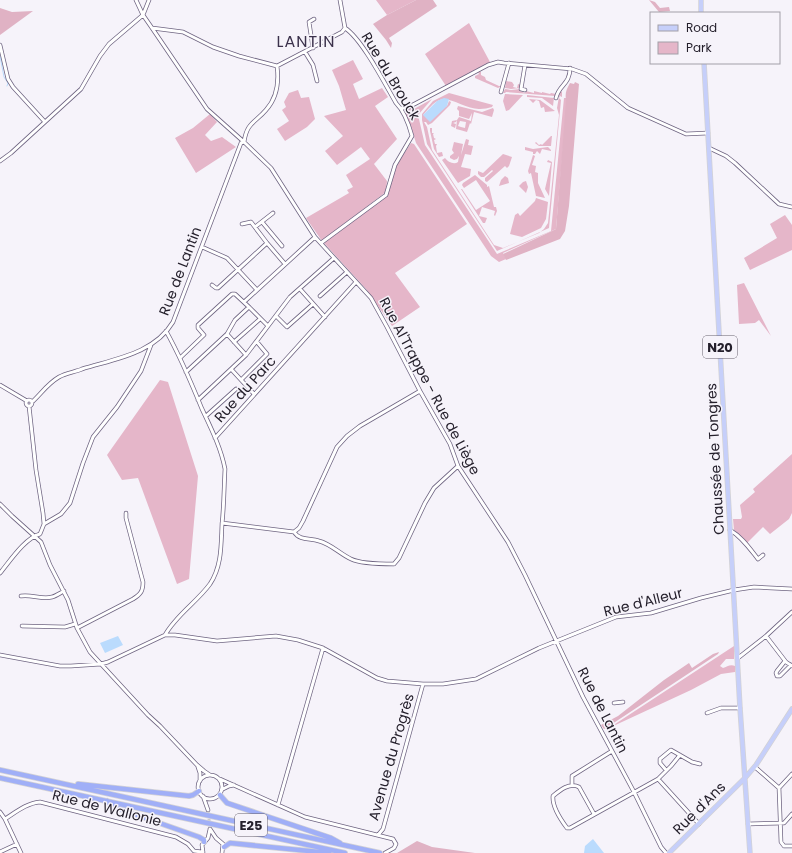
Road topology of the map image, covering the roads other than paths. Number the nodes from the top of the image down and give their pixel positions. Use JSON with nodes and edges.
{"nodes":[{"id":1,"x":136,"y":0,"type":"edge"},
{"id":2,"x":149,"y":0,"type":"edge"},
{"id":3,"x":340,"y":0,"type":"edge"},
{"id":4,"x":701,"y":0,"type":"edge"},
{"id":5,"x":701,"y":12,"type":"edge"},
{"id":6,"x":142,"y":15,"type":"junction"},
{"id":7,"x":314,"y":19,"type":"dead end"},
{"id":8,"x":152,"y":28,"type":"junction"},
{"id":9,"x":345,"y":28,"type":"junction"},
{"id":10,"x":0,"y":46,"type":"edge"},
{"id":11,"x":313,"y":48,"type":"junction"},
{"id":12,"x":305,"y":52,"type":"junction"},
{"id":13,"x":509,"y":63,"type":"junction"},
{"id":14,"x":704,"y":64,"type":"edge"},
{"id":15,"x":525,"y":65,"type":"junction"},
{"id":16,"x":277,"y":66,"type":"junction"},
{"id":17,"x":570,"y":68,"type":"junction"},
{"id":18,"x":317,"y":81,"type":"dead end"},
{"id":19,"x":525,"y":90,"type":"dead end"},
{"id":20,"x":501,"y":92,"type":"dead end"},
{"id":21,"x":556,"y":98,"type":"dead end"},
{"id":22,"x":401,"y":108,"type":"junction"},
{"id":23,"x":45,"y":122,"type":"junction"},
{"id":24,"x":708,"y":133,"type":"junction"},
{"id":25,"x":244,"y":142,"type":"junction"},
{"id":26,"x":709,"y":148,"type":"junction"},
{"id":27,"x":0,"y":161,"type":"edge"},
{"id":28,"x":792,"y":207,"type":"edge"},
{"id":29,"x":272,"y":213,"type":"dead end"},
{"id":30,"x":262,"y":222,"type":"junction"},
{"id":31,"x":242,"y":224,"type":"dead end"},
{"id":32,"x":255,"y":227,"type":"junction"},
{"id":33,"x":315,"y":237,"type":"junction"},
{"id":34,"x":267,"y":243,"type":"junction"},
{"id":35,"x":321,"y":243,"type":"junction"},
{"id":36,"x":282,"y":246,"type":"dead end"},
{"id":37,"x":202,"y":247,"type":"junction"},
{"id":38,"x":334,"y":258,"type":"junction"},
{"id":39,"x":285,"y":264,"type":"junction"},
{"id":40,"x":238,"y":270,"type":"junction"},
{"id":41,"x":347,"y":272,"type":"junction"},
{"id":42,"x":356,"y":282,"type":"junction"},
{"id":43,"x":212,"y":285,"type":"dead end"},
{"id":44,"x":300,"y":289,"type":"junction"},
{"id":45,"x":257,"y":290,"type":"junction"},
{"id":46,"x":320,"y":296,"type":"dead end"},
{"id":47,"x":244,"y":302,"type":"junction"},
{"id":48,"x":313,"y":304,"type":"junction"},
{"id":49,"x":248,"y":307,"type":"junction"},
{"id":50,"x":276,"y":316,"type":"junction"},
{"id":51,"x":325,"y":317,"type":"junction"},
{"id":52,"x":260,"y":319,"type":"junction"},
{"id":53,"x":268,"y":326,"type":"junction"},
{"id":54,"x":166,"y":331,"type":"junction"},
{"id":55,"x":227,"y":334,"type":"junction"},
{"id":56,"x":234,"y":342,"type":"junction"},
{"id":57,"x":257,"y":342,"type":"junction"},
{"id":58,"x":151,"y":345,"type":"junction"},
{"id":59,"x":246,"y":355,"type":"junction"},
{"id":60,"x":180,"y":358,"type":"junction"},
{"id":61,"x":231,"y":369,"type":"junction"},
{"id":62,"x":186,"y":372,"type":"junction"},
{"id":63,"x":241,"y":380,"type":"junction"},
{"id":64,"x":0,"y":385,"type":"edge"},
{"id":65,"x":236,"y":389,"type":"dead end"},
{"id":66,"x":420,"y":392,"type":"junction"},
{"id":67,"x":254,"y":394,"type":"junction"},
{"id":68,"x":27,"y":400,"type":"junction"},
{"id":69,"x":198,"y":400,"type":"junction"},
{"id":70,"x":32,"y":402,"type":"junction"},
{"id":71,"x":29,"y":406,"type":"junction"},
{"id":72,"x":206,"y":416,"type":"junction"},
{"id":73,"x":215,"y":438,"type":"junction"},
{"id":74,"x":458,"y":466,"type":"junction"},
{"id":75,"x":0,"y":504,"type":"edge"},
{"id":76,"x":126,"y":513,"type":"dead end"},
{"id":77,"x":222,"y":523,"type":"junction"},
{"id":78,"x":44,"y":524,"type":"junction"},
{"id":79,"x":730,"y":530,"type":"junction"},
{"id":80,"x":294,"y":532,"type":"junction"},
{"id":81,"x":34,"y":536,"type":"junction"},
{"id":82,"x":763,"y":555,"type":"dead end"},
{"id":83,"x":0,"y":572,"type":"edge"},
{"id":84,"x":525,"y":575,"type":"joint"},
{"id":85,"x":792,"y":589,"type":"edge"},
{"id":86,"x":734,"y":590,"type":"junction"},
{"id":87,"x":64,"y":591,"type":"junction"},
{"id":88,"x":21,"y":596,"type":"dead end"},
{"id":89,"x":792,"y":612,"type":"edge"},
{"id":90,"x":75,"y":624,"type":"junction"},
{"id":91,"x":22,"y":626,"type":"dead end"},
{"id":92,"x":77,"y":628,"type":"junction"},
{"id":93,"x":165,"y":635,"type":"junction"},
{"id":94,"x":766,"y":636,"type":"junction"},
{"id":95,"x":556,"y":641,"type":"junction"},
{"id":96,"x":322,"y":648,"type":"junction"},
{"id":97,"x":0,"y":655,"type":"edge"},
{"id":98,"x":738,"y":658,"type":"junction"},
{"id":99,"x":785,"y":661,"type":"junction"},
{"id":100,"x":101,"y":664,"type":"junction"},
{"id":101,"x":791,"y":665,"type":"edge"},
{"id":102,"x":423,"y":684,"type":"junction"},
{"id":103,"x":614,"y":702,"type":"dead end"},
{"id":104,"x":622,"y":702,"type":"dead end"},
{"id":105,"x":740,"y":708,"type":"junction"},
{"id":106,"x":792,"y":709,"type":"edge"},
{"id":107,"x":707,"y":712,"type":"dead end"},
{"id":108,"x":612,"y":751,"type":"junction"},
{"id":109,"x":680,"y":755,"type":"junction"},
{"id":110,"x":744,"y":762,"type":"junction"},
{"id":111,"x":700,"y":764,"type":"dead end"},
{"id":112,"x":197,"y":765,"type":"junction"},
{"id":113,"x":755,"y":766,"type":"junction"},
{"id":114,"x":0,"y":770,"type":"edge"},
{"id":115,"x":666,"y":770,"type":"junction"},
{"id":116,"x":14,"y":774,"type":"junction"},
{"id":117,"x":792,"y":774,"type":"edge"},
{"id":118,"x":210,"y":775,"type":"junction"},
{"id":119,"x":0,"y":778,"type":"edge"},
{"id":120,"x":745,"y":778,"type":"junction"},
{"id":121,"x":788,"y":778,"type":"junction"},
{"id":122,"x":220,"y":779,"type":"junction"},
{"id":123,"x":658,"y":779,"type":"junction"},
{"id":124,"x":200,"y":781,"type":"junction"},
{"id":125,"x":792,"y":782,"type":"edge"},
{"id":126,"x":739,"y":784,"type":"junction"},
{"id":127,"x":236,"y":785,"type":"junction"},
{"id":128,"x":572,"y":785,"type":"junction"},
{"id":129,"x":746,"y":788,"type":"junction"},
{"id":130,"x":779,"y":788,"type":"junction"},
{"id":131,"x":222,"y":789,"type":"junction"},
{"id":132,"x":199,"y":791,"type":"junction"},
{"id":133,"x":634,"y":792,"type":"junction"},
{"id":134,"x":220,"y":795,"type":"junction"},
{"id":135,"x":203,"y":796,"type":"junction"},
{"id":136,"x":211,"y":799,"type":"junction"},
{"id":137,"x":107,"y":801,"type":"junction"},
{"id":138,"x":278,"y":805,"type":"junction"},
{"id":139,"x":0,"y":812,"type":"edge"},
{"id":140,"x":594,"y":814,"type":"junction"},
{"id":141,"x":792,"y":814,"type":"edge"},
{"id":142,"x":5,"y":819,"type":"junction"},
{"id":143,"x":699,"y":824,"type":"junction"},
{"id":144,"x":748,"y":824,"type":"junction"},
{"id":145,"x":780,"y":824,"type":"junction"},
{"id":146,"x":378,"y":835,"type":"junction"},
{"id":147,"x":208,"y":838,"type":"junction"},
{"id":148,"x":216,"y":838,"type":"junction"},
{"id":149,"x":204,"y":842,"type":"junction"},
{"id":150,"x":17,"y":844,"type":"junction"},
{"id":151,"x":343,"y":845,"type":"junction"},
{"id":152,"x":792,"y":846,"type":"edge"},
{"id":153,"x":224,"y":847,"type":"junction"},
{"id":154,"x":0,"y":852,"type":"edge"},
{"id":155,"x":203,"y":852,"type":"edge"},
{"id":156,"x":343,"y":852,"type":"edge"},
{"id":157,"x":378,"y":852,"type":"edge"},
{"id":158,"x":21,"y":853,"type":"edge"},
{"id":159,"x":222,"y":853,"type":"edge"},
{"id":160,"x":331,"y":853,"type":"edge"},
{"id":161,"x":385,"y":853,"type":"edge"},
{"id":162,"x":666,"y":853,"type":"edge"},
{"id":163,"x":669,"y":853,"type":"edge"},
{"id":164,"x":750,"y":853,"type":"edge"}],
"edges":[{"from":1,"to":6,"type":"street","name":"Rue Al'Trappe - Rue de Liège"},
{"from":2,"to":6,"type":"street"},
{"from":3,"to":9,"type":"street"},
{"from":4,"to":5,"type":"main road"},
{"from":6,"to":8,"type":"street","name":"Rue Al'Trappe - Rue de Liège"},
{"from":6,"to":23,"type":"street"},
{"from":7,"to":11,"type":"street"},
{"from":8,"to":16,"type":"street"},
{"from":8,"to":25,"type":"street","name":"Rue Al'Trappe - Rue de Liège"},
{"from":9,"to":11,"type":"street"},
{"from":9,"to":22,"type":"street","name":"Rue du Brouck"},
{"from":10,"to":23,"type":"street"},
{"from":11,"to":12,"type":"street"},
{"from":12,"to":16,"type":"street"},
{"from":12,"to":18,"type":"street"},
{"from":13,"to":15,"type":"street"},
{"from":13,"to":20,"type":"street"},
{"from":13,"to":22,"type":"street"},
{"from":14,"to":24,"type":"main road","name":"Chaussée de Tongres","number":"N20"},
{"from":15,"to":17,"type":"street"},
{"from":15,"to":19,"type":"street"},
{"from":16,"to":25,"type":"street","name":"Rue de Lantin"},
{"from":17,"to":21,"type":"street"},
{"from":17,"to":24,"type":"street"},
{"from":22,"to":35,"type":"street","name":"Rue du Brouck"},
{"from":23,"to":27,"type":"street"},
{"from":24,"to":26,"type":"main road","name":"Chaussée de Tongres","number":"N20"},
{"from":25,"to":33,"type":"street","name":"Rue Al'Trappe - Rue de Liège"},
{"from":25,"to":37,"type":"street","name":"Rue de Lantin"},
{"from":26,"to":28,"type":"street"},
{"from":26,"to":79,"type":"main road","name":"Chaussée de Tongres","number":"N20"},
{"from":29,"to":30,"type":"street"},
{"from":30,"to":32,"type":"street"},
{"from":30,"to":36,"type":"street"},
{"from":31,"to":32,"type":"street"},
{"from":32,"to":34,"type":"street"},
{"from":33,"to":35,"type":"street","name":"Rue Al'Trappe - Rue de Liège"},
{"from":33,"to":39,"type":"street"},
{"from":34,"to":39,"type":"street"},
{"from":34,"to":40,"type":"street"},
{"from":35,"to":38,"type":"street","name":"Rue Al'Trappe - Rue de Liège"},
{"from":37,"to":40,"type":"street"},
{"from":37,"to":54,"type":"street","name":"Rue de Lantin"},
{"from":38,"to":41,"type":"street","name":"Rue Al'Trappe - Rue de Liège"},
{"from":38,"to":44,"type":"street"},
{"from":39,"to":45,"type":"street"},
{"from":40,"to":43,"type":"street"},
{"from":40,"to":45,"type":"street"},
{"from":41,"to":42,"type":"street","name":"Rue Al'Trappe - Rue de Liège"},
{"from":41,"to":46,"type":"street"},
{"from":42,"to":51,"type":"street","name":"Rue du Parc"},
{"from":42,"to":66,"type":"street","name":"Rue Al'Trappe - Rue de Liège"},
{"from":44,"to":48,"type":"street"},
{"from":44,"to":50,"type":"street"},
{"from":45,"to":47,"type":"street"},
{"from":47,"to":49,"type":"street"},
{"from":47,"to":60,"type":"street"},
{"from":48,"to":50,"type":"street"},
{"from":48,"to":51,"type":"street"},
{"from":49,"to":52,"type":"street"},
{"from":49,"to":55,"type":"street"},
{"from":50,"to":53,"type":"street"},
{"from":51,"to":67,"type":"street","name":"Rue du Parc"},
{"from":52,"to":53,"type":"street"},
{"from":52,"to":56,"type":"street"},
{"from":53,"to":57,"type":"street"},
{"from":54,"to":58,"type":"street","name":"Rue de Lantin"},
{"from":54,"to":60,"type":"street"},
{"from":55,"to":56,"type":"street"},
{"from":55,"to":62,"type":"street"},
{"from":56,"to":59,"type":"street"},
{"from":57,"to":59,"type":"street"},
{"from":57,"to":63,"type":"street"},
{"from":58,"to":70,"type":"street","name":"Rue de Lantin"},
{"from":58,"to":78,"type":"street"},
{"from":59,"to":61,"type":"street"},
{"from":60,"to":62,"type":"street"},
{"from":61,"to":63,"type":"street"},
{"from":61,"to":69,"type":"street"},
{"from":62,"to":69,"type":"street"},
{"from":63,"to":67,"type":"street"},
{"from":64,"to":68,"type":"street"},
{"from":65,"to":72,"type":"street"},
{"from":66,"to":74,"type":"street","name":"Rue Al'Trappe - Rue de Liège"},
{"from":66,"to":80,"type":"street"},
{"from":67,"to":73,"type":"street","name":"Rue du Parc"},
{"from":68,"to":70,"type":"street"},
{"from":68,"to":71,"type":"street"},
{"from":69,"to":72,"type":"street"},
{"from":70,"to":71,"type":"street"},
{"from":71,"to":78,"type":"street"},
{"from":72,"to":73,"type":"street"},
{"from":73,"to":77,"type":"street","name":"Rue du Parc"},
{"from":74,"to":80,"type":"street"},
{"from":74,"to":84,"type":"street","name":"Rue Al'Trappe - Rue de Liège"},
{"from":75,"to":81,"type":"street"},
{"from":76,"to":92,"type":"street"},
{"from":77,"to":80,"type":"street"},
{"from":77,"to":93,"type":"street","name":"Rue du Parc"},
{"from":78,"to":81,"type":"street"},
{"from":79,"to":82,"type":"street"},
{"from":79,"to":86,"type":"main road","name":"Chaussée de Tongres","number":"N20"},
{"from":81,"to":83,"type":"street"},
{"from":81,"to":87,"type":"street"},
{"from":84,"to":95,"type":"street","name":"Rue de Lantin"},
{"from":85,"to":86,"type":"street","name":"Rue d'Alleur"},
{"from":86,"to":95,"type":"street","name":"Rue d'Alleur"},
{"from":86,"to":98,"type":"main road","name":"Chaussée de Tongres","number":"N20"},
{"from":87,"to":88,"type":"street"},
{"from":87,"to":90,"type":"street"},
{"from":89,"to":94,"type":"street"},
{"from":90,"to":91,"type":"street"},
{"from":90,"to":92,"type":"street"},
{"from":92,"to":100,"type":"street"},
{"from":93,"to":96,"type":"street","name":"Rue d'Alleur"},
{"from":93,"to":100,"type":"street"},
{"from":94,"to":98,"type":"street"},
{"from":94,"to":99,"type":"street"},
{"from":95,"to":102,"type":"street","name":"Rue d'Alleur"},
{"from":95,"to":108,"type":"street","name":"Rue de Lantin"},
{"from":96,"to":102,"type":"street","name":"Rue d'Alleur"},
{"from":96,"to":138,"type":"street"},
{"from":97,"to":100,"type":"street"},
{"from":98,"to":105,"type":"main road","name":"Chaussée de Tongres","number":"N20"},
{"from":99,"to":101,"type":"street"},
{"from":99,"to":101,"type":"street"},
{"from":100,"to":112,"type":"street"},
{"from":102,"to":146,"type":"street","name":"Avenue du Progrès"},
{"from":103,"to":104,"type":"street"},
{"from":105,"to":107,"type":"street"},
{"from":105,"to":110,"type":"main road","name":"Chaussée de Tongres","number":"N20"},
{"from":106,"to":113,"type":"main road","name":"Rue d'Ans"},
{"from":108,"to":128,"type":"street"},
{"from":108,"to":133,"type":"street","name":"Rue de Lantin"},
{"from":109,"to":111,"type":"street"},
{"from":109,"to":115,"type":"street"},
{"from":109,"to":115,"type":"street"},
{"from":110,"to":113,"type":"main road"},
{"from":110,"to":120,"type":"main road","name":"Chaussée de Tongres","number":"N20"},
{"from":112,"to":118,"type":"street"},
{"from":112,"to":124,"type":"street"},
{"from":113,"to":120,"type":"main road","name":"Rue d'Ans"},
{"from":113,"to":130,"type":"street"},
{"from":114,"to":116,"type":"highway","number":"E25"},
{"from":115,"to":123,"type":"street"},
{"from":116,"to":132,"type":"highway"},
{"from":116,"to":151,"type":"highway","number":"E25"},
{"from":117,"to":121,"type":"street"},
{"from":118,"to":122,"type":"street"},
{"from":118,"to":124,"type":"street"},
{"from":119,"to":137,"type":"highway","number":"E25"},
{"from":120,"to":126,"type":"main road","name":"Rue d'Ans"},
{"from":120,"to":129,"type":"main road","name":"Chaussée de Tongres","number":"N20"},
{"from":121,"to":125,"type":"street"},
{"from":121,"to":130,"type":"street"},
{"from":122,"to":127,"type":"street","name":"Avenue du Progrès"},
{"from":122,"to":131,"type":"street"},
{"from":123,"to":133,"type":"street"},
{"from":123,"to":143,"type":"street"},
{"from":124,"to":132,"type":"street"},
{"from":126,"to":129,"type":"main road"},
{"from":126,"to":143,"type":"main road","name":"Rue d'Ans"},
{"from":127,"to":131,"type":"street"},
{"from":127,"to":138,"type":"street","name":"Avenue du Progrès"},
{"from":128,"to":140,"type":"street"},
{"from":128,"to":140,"type":"street"},
{"from":129,"to":144,"type":"main road","name":"Chaussée de Tongres","number":"N20"},
{"from":130,"to":145,"type":"street"},
{"from":131,"to":134,"type":"street"},
{"from":132,"to":135,"type":"street"},
{"from":133,"to":140,"type":"street"},
{"from":133,"to":162,"type":"street","name":"Rue de Lantin"},
{"from":134,"to":136,"type":"street"},
{"from":134,"to":151,"type":"highway"},
{"from":135,"to":136,"type":"street"},
{"from":135,"to":136,"type":"street"},
{"from":137,"to":149,"type":"highway"},
{"from":137,"to":156,"type":"highway","number":"E25"},
{"from":138,"to":146,"type":"street","name":"Avenue du Progrès"},
{"from":139,"to":142,"type":"street"},
{"from":141,"to":145,"type":"street"},
{"from":142,"to":150,"type":"street"},
{"from":142,"to":155,"type":"street","name":"Rue de Wallonie"},
{"from":143,"to":163,"type":"main road","name":"Rue d'Ans"},
{"from":144,"to":145,"type":"street"},
{"from":144,"to":164,"type":"main road","name":"Chaussée de Tongres","number":"N20"},
{"from":145,"to":152,"type":"street"},
{"from":146,"to":161,"type":"street","name":"Avenue du Progrès"},
{"from":147,"to":148,"type":"street"},
{"from":147,"to":148,"type":"street"},
{"from":147,"to":149,"type":"street"},
{"from":148,"to":153,"type":"street"},
{"from":149,"to":155,"type":"street"},
{"from":150,"to":154,"type":"street"},
{"from":150,"to":158,"type":"street"},
{"from":151,"to":157,"type":"highway","number":"E25"},
{"from":153,"to":159,"type":"street"},
{"from":153,"to":160,"type":"highway"},
{"from":156,"to":160,"type":"highway"}]}
